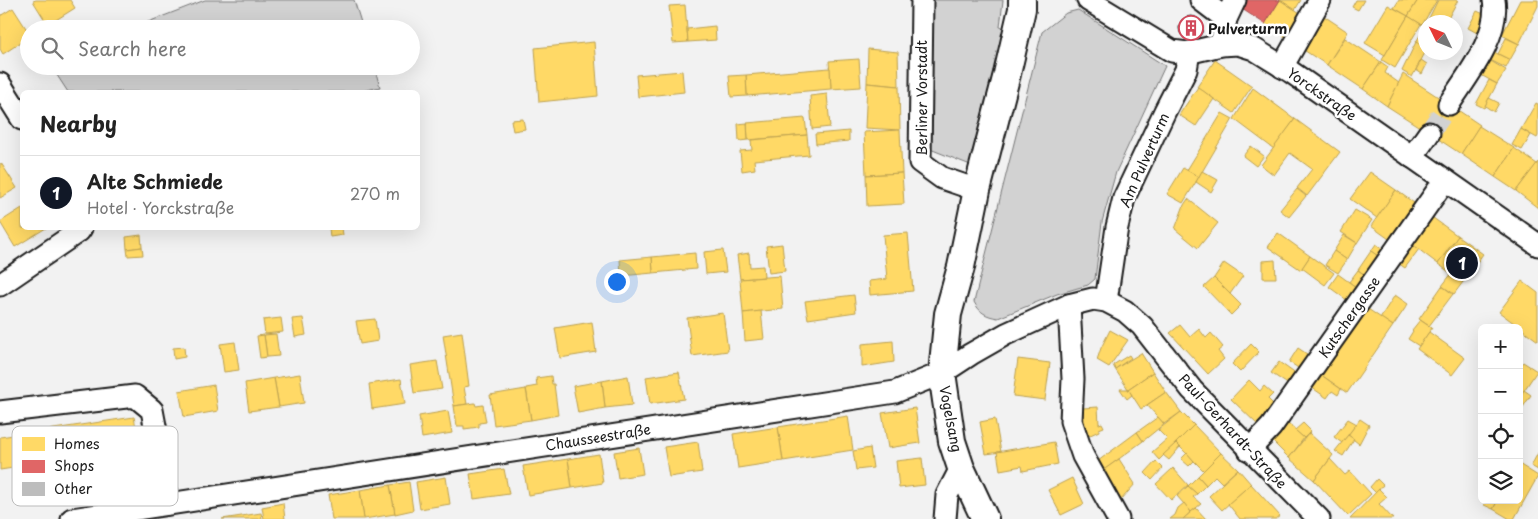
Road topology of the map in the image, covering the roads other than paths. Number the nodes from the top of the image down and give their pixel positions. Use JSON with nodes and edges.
{"nodes":[{"id":1,"x":922,"y":0,"type":"edge"},
{"id":2,"x":1022,"y":0,"type":"edge"},
{"id":3,"x":1088,"y":0,"type":"edge"},
{"id":4,"x":1201,"y":0,"type":"edge"},
{"id":5,"x":1235,"y":0,"type":"edge"},
{"id":6,"x":1320,"y":0,"type":"edge"},
{"id":7,"x":1494,"y":0,"type":"edge"},
{"id":8,"x":1226,"y":19,"type":"junction"},
{"id":9,"x":1221,"y":44,"type":"junction"},
{"id":10,"x":1189,"y":52,"type":"junction"},
{"id":11,"x":1282,"y":67,"type":"junction"},
{"id":12,"x":0,"y":84,"type":"edge"},
{"id":13,"x":1448,"y":104,"type":"tunnel mouth"},
{"id":14,"x":20,"y":116,"type":"edge"},
{"id":15,"x":1429,"y":133,"type":"tunnel mouth"},
{"id":16,"x":1412,"y":157,"type":"junction"},
{"id":17,"x":1445,"y":180,"type":"junction"},
{"id":18,"x":977,"y":190,"type":"junction"},
{"id":19,"x":79,"y":230,"type":"edge"},
{"id":20,"x":1538,"y":245,"type":"edge"},
{"id":21,"x":0,"y":285,"type":"edge"},
{"id":22,"x":1106,"y":301,"type":"junction"},
{"id":23,"x":1070,"y":305,"type":"junction"},
{"id":24,"x":942,"y":373,"type":"junction"},
{"id":25,"x":0,"y":412,"type":"edge"},
{"id":26,"x":155,"y":426,"type":"edge"},
{"id":27,"x":1249,"y":450,"type":"junction"},
{"id":28,"x":961,"y":468,"type":"junction"},
{"id":29,"x":178,"y":502,"type":"edge"},
{"id":30,"x":154,"y":506,"type":"edge"},
{"id":31,"x":72,"y":519,"type":"edge"},
{"id":32,"x":945,"y":519,"type":"edge"},
{"id":33,"x":985,"y":519,"type":"edge"},
{"id":34,"x":1118,"y":519,"type":"edge"},
{"id":35,"x":1319,"y":519,"type":"edge"}],
"edges":[{"from":1,"to":18,"type":"street","name":"Berliner Vorstadt"},
{"from":2,"to":18,"type":"main road"},
{"from":3,"to":10,"type":"street","name":"Yorckstraße"},
{"from":4,"to":8,"type":"street"},
{"from":5,"to":8,"type":"street"},
{"from":6,"to":11,"type":"street"},
{"from":7,"to":13,"type":"street"},
{"from":8,"to":9,"type":"street"},
{"from":9,"to":10,"type":"street","name":"Yorckstraße"},
{"from":9,"to":11,"type":"street","name":"Yorckstraße"},
{"from":10,"to":22,"type":"street","name":"Am Pulverturm"},
{"from":11,"to":16,"type":"street","name":"Yorckstraße"},
{"from":12,"to":14,"type":"street"},
{"from":15,"to":16,"type":"street"},
{"from":16,"to":17,"type":"street","name":"Yorckstraße"},
{"from":17,"to":20,"type":"street","name":"Yorckstraße"},
{"from":17,"to":27,"type":"street","name":"Kutschergasse"},
{"from":18,"to":24,"type":"main road"},
{"from":19,"to":21,"type":"street"},
{"from":22,"to":23,"type":"street","name":"Chausseestraße"},
{"from":22,"to":27,"type":"street","name":"Paul-Gerhardt-Straße"},
{"from":23,"to":24,"type":"street","name":"Chausseestraße"},
{"from":23,"to":34,"type":"street"},
{"from":24,"to":28,"type":"main road","name":"Vogelsang"},
{"from":24,"to":29,"type":"street","name":"Chausseestraße"},
{"from":25,"to":26,"type":"street"},
{"from":27,"to":35,"type":"street","name":"Paul-Gerhardt-Straße"},
{"from":28,"to":32,"type":"street"},
{"from":28,"to":33,"type":"main road","name":"Vogelsang"},
{"from":30,"to":31,"type":"street","name":"Chausseestraße"}]}
